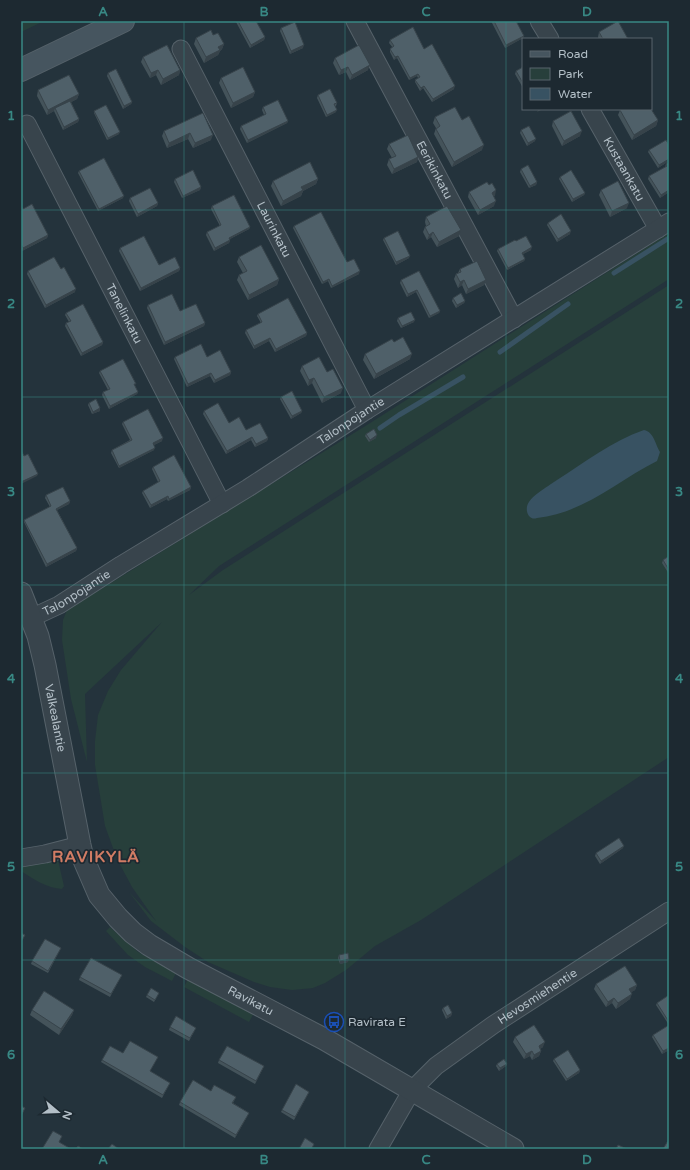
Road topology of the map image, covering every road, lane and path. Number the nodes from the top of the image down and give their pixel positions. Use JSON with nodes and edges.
{"nodes":[{"id":1,"x":124,"y":21,"type":"edge"},
{"id":2,"x":355,"y":21,"type":"edge"},
{"id":3,"x":539,"y":21,"type":"edge"},
{"id":4,"x":549,"y":38,"type":"edge"},
{"id":5,"x":181,"y":49,"type":"dead end"},
{"id":6,"x":21,"y":70,"type":"edge"},
{"id":7,"x":591,"y":110,"type":"edge"},
{"id":8,"x":27,"y":124,"type":"dead end"},
{"id":9,"x":663,"y":225,"type":"edge"},
{"id":10,"x":514,"y":319,"type":"junction"},
{"id":11,"x":367,"y":410,"type":"junction"},
{"id":12,"x":222,"y":504,"type":"junction"},
{"id":13,"x":21,"y":593,"type":"edge"},
{"id":14,"x":31,"y":618,"type":"junction"},
{"id":15,"x":80,"y":845,"type":"junction"},
{"id":16,"x":21,"y":858,"type":"edge"},
{"id":17,"x":669,"y":911,"type":"edge"},
{"id":18,"x":412,"y":1090,"type":"junction"},
{"id":19,"x":378,"y":1149,"type":"edge"},
{"id":20,"x":513,"y":1149,"type":"edge"}],
"edges":[{"from":1,"to":6,"type":"main road"},
{"from":2,"to":10,"type":"street","name":"Eerikinkatu"},
{"from":3,"to":4,"type":"street"},
{"from":5,"to":11,"type":"street","name":"Laurinkatu"},
{"from":7,"to":9,"type":"street","name":"Kustaankatu"},
{"from":8,"to":12,"type":"street","name":"Tanelinkatu"},
{"from":9,"to":10,"type":"street","name":"Talonpojantie"},
{"from":10,"to":11,"type":"street","name":"Talonpojantie"},
{"from":11,"to":12,"type":"street","name":"Talonpojantie"},
{"from":12,"to":14,"type":"street","name":"Talonpojantie"},
{"from":13,"to":14,"type":"street","name":"Valkealantie"},
{"from":14,"to":15,"type":"street","name":"Valkealantie"},
{"from":15,"to":16,"type":"street"},
{"from":15,"to":18,"type":"street","name":"Ravikatu"},
{"from":17,"to":18,"type":"street","name":"Hevosmiehentie"},
{"from":18,"to":19,"type":"street","name":"Hevosmiehentie"},
{"from":18,"to":20,"type":"street","name":"Ravikatu"}]}
